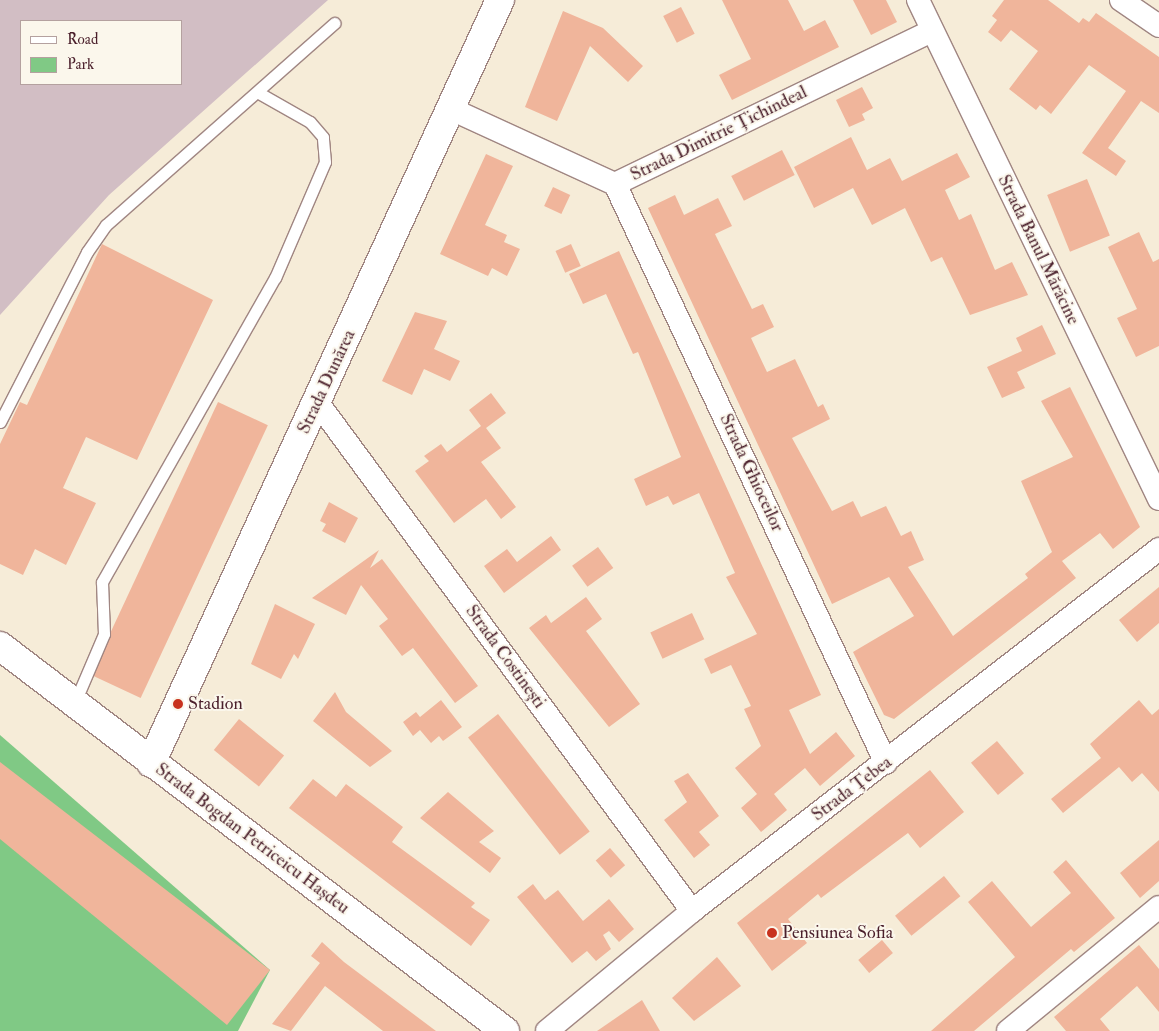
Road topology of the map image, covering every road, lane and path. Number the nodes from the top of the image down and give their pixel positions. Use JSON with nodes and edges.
{"nodes":[{"id":1,"x":500,"y":0,"type":"edge"},
{"id":2,"x":918,"y":0,"type":"edge"},
{"id":3,"x":1121,"y":0,"type":"edge"},
{"id":4,"x":334,"y":23,"type":"dead end"},
{"id":5,"x":1159,"y":26,"type":"edge"},
{"id":6,"x":932,"y":31,"type":"junction"},
{"id":7,"x":259,"y":93,"type":"junction"},
{"id":8,"x":451,"y":109,"type":"junction"},
{"id":9,"x":616,"y":184,"type":"junction"},
{"id":10,"x":318,"y":403,"type":"junction"},
{"id":11,"x":0,"y":422,"type":"edge"},
{"id":12,"x":1159,"y":500,"type":"edge"},
{"id":13,"x":1159,"y":550,"type":"edge"},
{"id":14,"x":0,"y":646,"type":"edge"},
{"id":15,"x":74,"y":703,"type":"junction"},
{"id":16,"x":151,"y":763,"type":"junction"},
{"id":17,"x":886,"y":763,"type":"junction"},
{"id":18,"x":1159,"y":907,"type":"edge"},
{"id":19,"x":692,"y":911,"type":"junction"},
{"id":20,"x":505,"y":1031,"type":"edge"},
{"id":21,"x":547,"y":1031,"type":"edge"},
{"id":22,"x":1008,"y":1031,"type":"edge"}],
"edges":[{"from":1,"to":8,"type":"street","name":"Strada Dunărea"},
{"from":2,"to":6,"type":"street","name":"Strada Banul Mărăcine"},
{"from":3,"to":5,"type":"street"},
{"from":4,"to":7,"type":"lane"},
{"from":6,"to":9,"type":"street","name":"Strada Dimitrie Țichindeal"},
{"from":6,"to":12,"type":"street","name":"Strada Banul Mărăcine"},
{"from":7,"to":11,"type":"lane"},
{"from":7,"to":15,"type":"lane"},
{"from":8,"to":9,"type":"street","name":"Strada Dimitrie Țichindeal"},
{"from":8,"to":10,"type":"street","name":"Strada Dunărea"},
{"from":9,"to":17,"type":"street","name":"Strada Ghioceilor"},
{"from":10,"to":16,"type":"street","name":"Strada Dunărea"},
{"from":10,"to":19,"type":"street","name":"Strada Costinești"},
{"from":13,"to":17,"type":"street","name":"Strada Țebea"},
{"from":14,"to":15,"type":"street","name":"Strada Bogdan Petriceicu Hașdeu"},
{"from":15,"to":16,"type":"street","name":"Strada Bogdan Petriceicu Hașdeu"},
{"from":16,"to":20,"type":"street","name":"Strada Bogdan Petriceicu Hașdeu"},
{"from":17,"to":19,"type":"street","name":"Strada Țebea"},
{"from":18,"to":22,"type":"street"},
{"from":19,"to":21,"type":"street","name":"Strada Țebea"}]}
